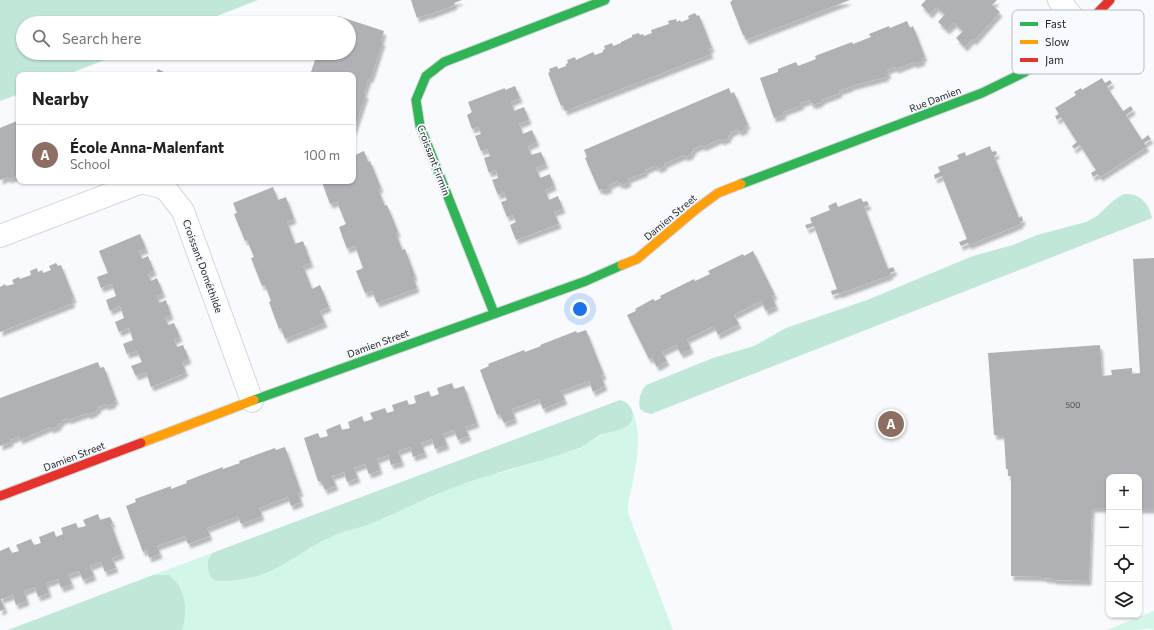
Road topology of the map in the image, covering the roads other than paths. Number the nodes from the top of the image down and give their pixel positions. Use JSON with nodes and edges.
{"nodes":[{"id":1,"x":605,"y":0,"type":"edge"},
{"id":2,"x":1059,"y":0,"type":"edge"},
{"id":3,"x":1110,"y":0,"type":"edge"},
{"id":4,"x":1067,"y":10,"type":"edge"},
{"id":5,"x":1100,"y":10,"type":"edge"},
{"id":6,"x":1021,"y":74,"type":"edge"},
{"id":7,"x":137,"y":184,"type":"edge"},
{"id":8,"x":150,"y":184,"type":"edge"},
{"id":9,"x":0,"y":236,"type":"edge"},
{"id":10,"x":494,"y":313,"type":"junction"},
{"id":11,"x":252,"y":401,"type":"junction"},
{"id":12,"x":0,"y":496,"type":"edge"}],
"edges":[{"from":1,"to":10,"type":"street","name":"Croissant Firmin"},
{"from":2,"to":4,"type":"street"},
{"from":3,"to":5,"type":"street"},
{"from":6,"to":10,"type":"street","name":"Damien Street"},
{"from":7,"to":9,"type":"street","name":"Croissant Dométhilde"},
{"from":8,"to":11,"type":"street","name":"Croissant Dométhilde"},
{"from":10,"to":11,"type":"street","name":"Damien Street"},
{"from":11,"to":12,"type":"street","name":"Damien Street"}]}
